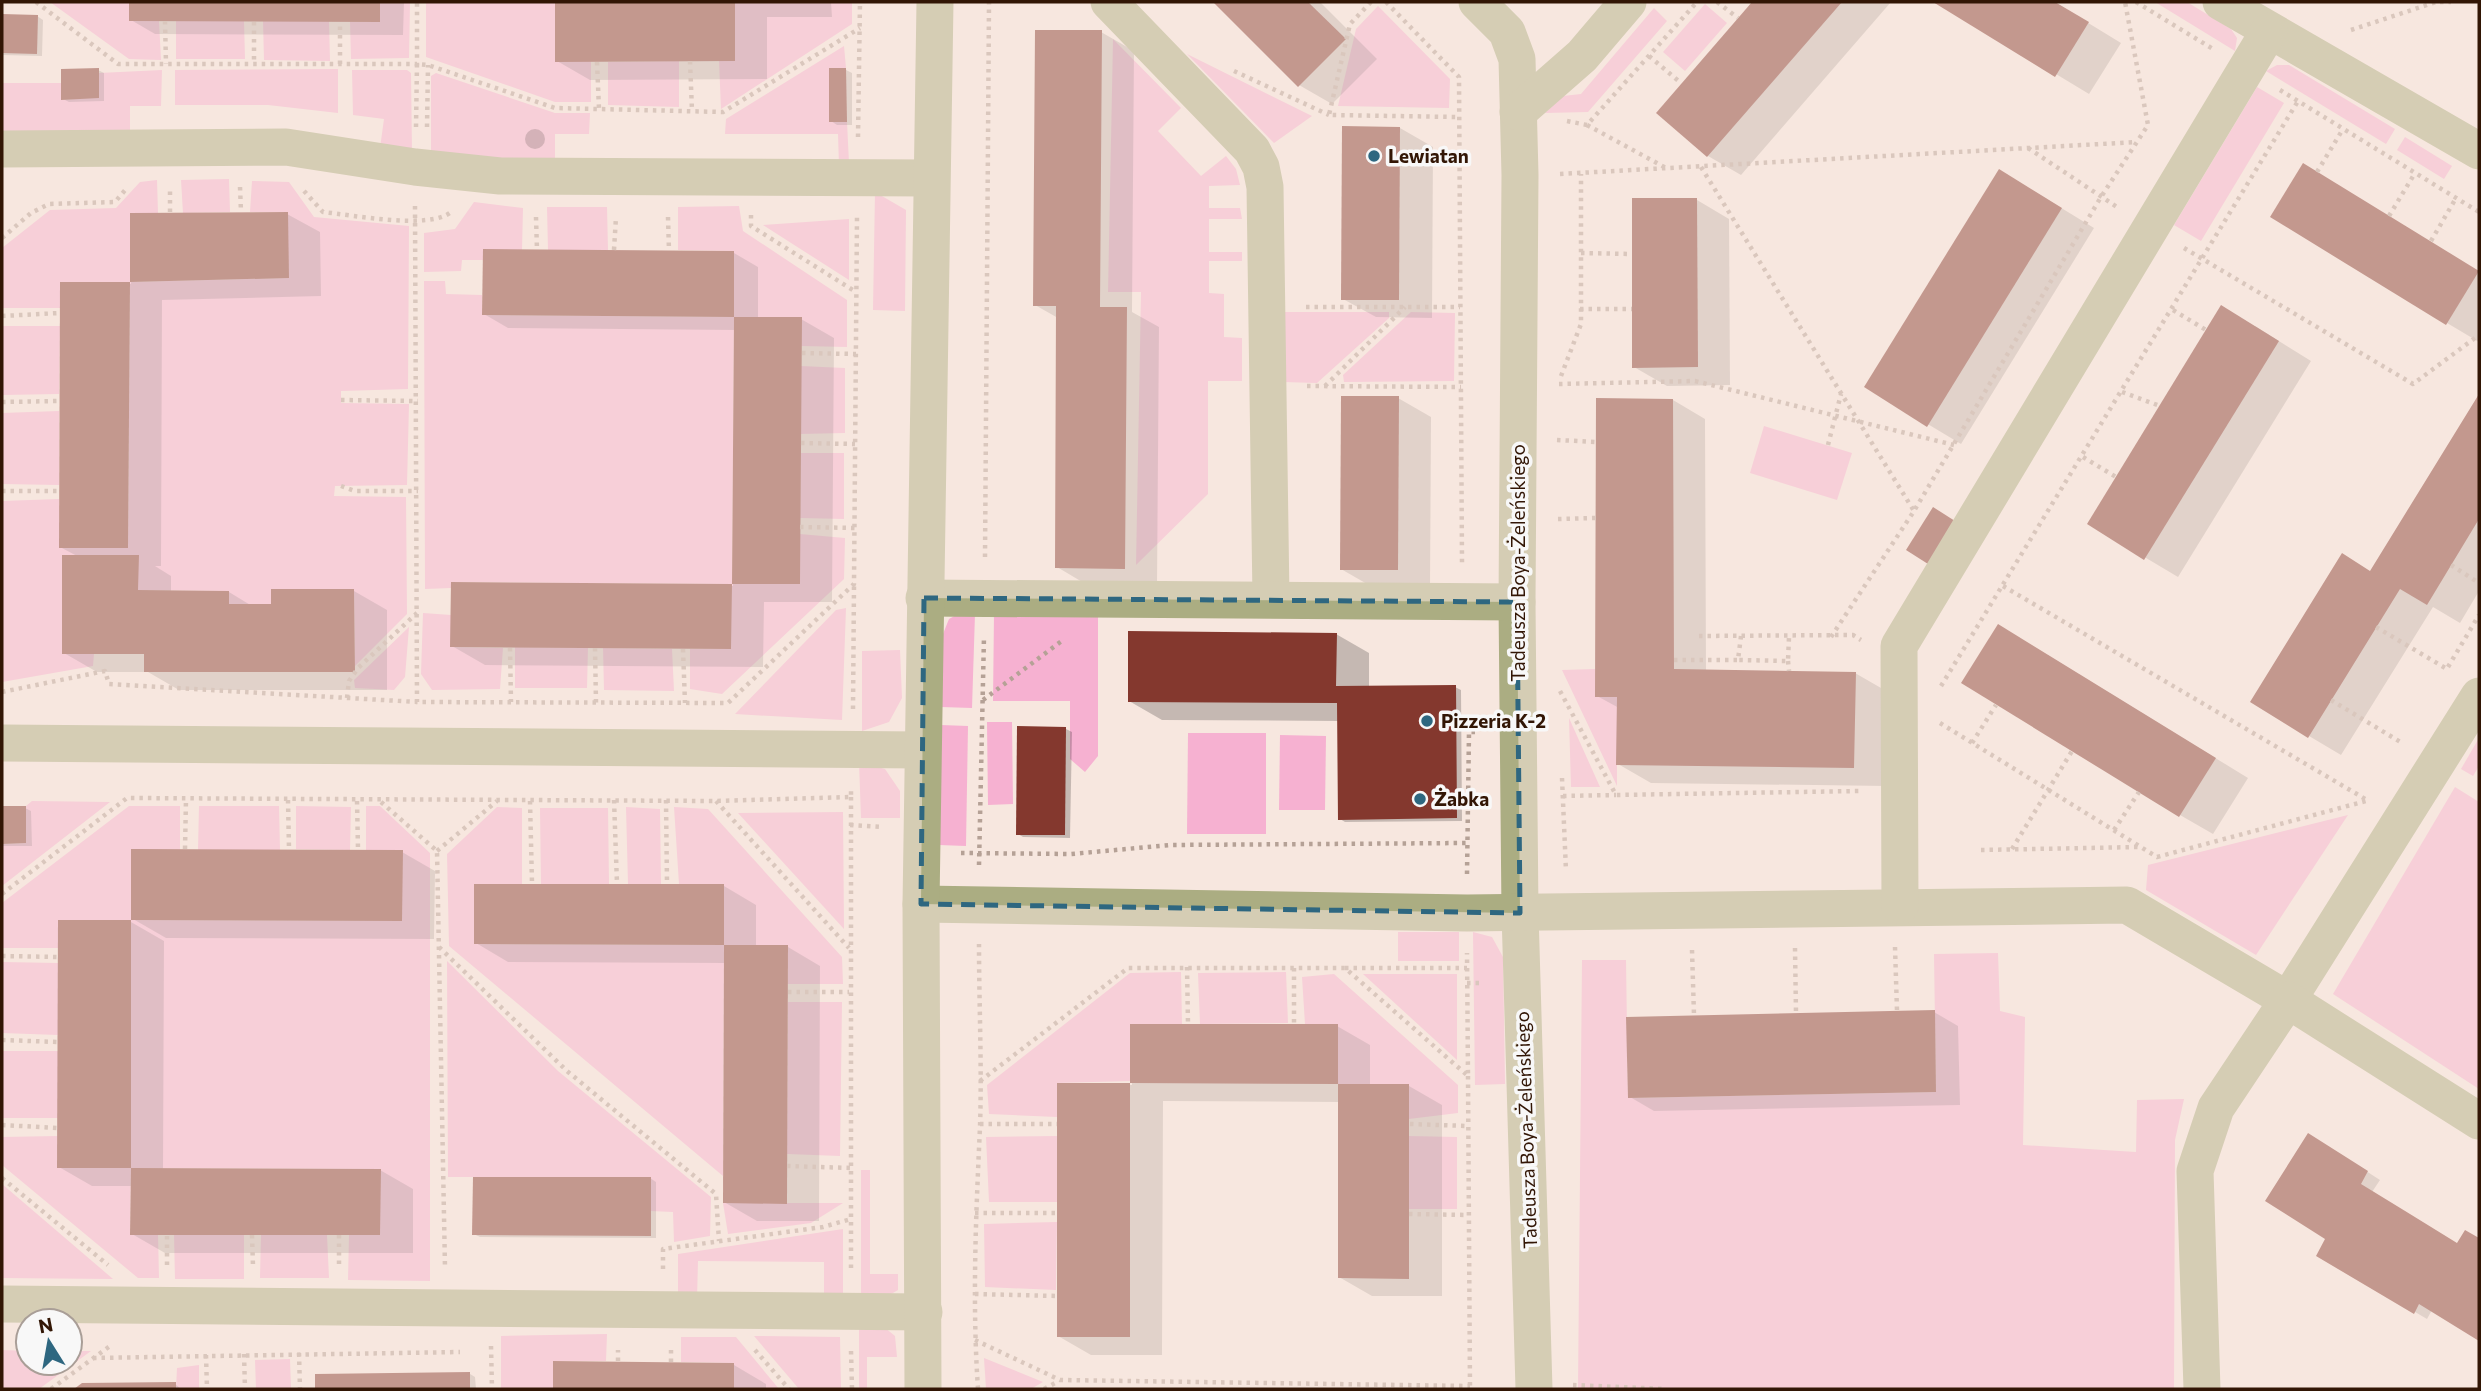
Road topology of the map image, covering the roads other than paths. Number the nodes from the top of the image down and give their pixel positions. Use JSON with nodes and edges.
{"nodes":[{"id":1,"x":935,"y":2,"type":"edge"},
{"id":2,"x":1109,"y":2,"type":"edge"},
{"id":3,"x":1477,"y":2,"type":"edge"},
{"id":4,"x":1628,"y":2,"type":"edge"},
{"id":5,"x":2221,"y":2,"type":"edge"},
{"id":6,"x":2269,"y":31,"type":"junction"},
{"id":7,"x":1518,"y":112,"type":"junction"},
{"id":8,"x":2,"y":149,"type":"edge"},
{"id":9,"x":2479,"y":151,"type":"edge"},
{"id":10,"x":931,"y":178,"type":"junction"},
{"id":11,"x":924,"y":598,"type":"junction"},
{"id":12,"x":1271,"y":599,"type":"junction"},
{"id":13,"x":1517,"y":602,"type":"junction"},
{"id":14,"x":2479,"y":696,"type":"edge"},
{"id":15,"x":2,"y":743,"type":"edge"},
{"id":16,"x":922,"y":750,"type":"junction"},
{"id":17,"x":920,"y":904,"type":"junction"},
{"id":18,"x":1900,"y":906,"type":"junction"},
{"id":19,"x":1520,"y":913,"type":"junction"},
{"id":20,"x":2288,"y":1000,"type":"junction"},
{"id":21,"x":2479,"y":1121,"type":"edge"},
{"id":22,"x":2,"y":1304,"type":"edge"},
{"id":23,"x":924,"y":1312,"type":"junction"},
{"id":24,"x":1548,"y":1388,"type":"edge"},
{"id":25,"x":923,"y":1389,"type":"edge"},
{"id":26,"x":2202,"y":1389,"type":"edge"}],
"edges":[{"from":1,"to":10,"type":"street"},
{"from":2,"to":12,"type":"street"},
{"from":3,"to":7,"type":"street","name":"Tadeusza Boya-Żeleńskiego"},
{"from":4,"to":7,"type":"street"},
{"from":5,"to":6,"type":"street"},
{"from":6,"to":9,"type":"street"},
{"from":6,"to":18,"type":"street"},
{"from":7,"to":13,"type":"street","name":"Tadeusza Boya-Żeleńskiego"},
{"from":8,"to":10,"type":"street"},
{"from":10,"to":11,"type":"street"},
{"from":11,"to":12,"type":"street"},
{"from":11,"to":16,"type":"street"},
{"from":12,"to":13,"type":"street"},
{"from":13,"to":19,"type":"street","name":"Tadeusza Boya-Żeleńskiego"},
{"from":14,"to":20,"type":"street"},
{"from":15,"to":16,"type":"street"},
{"from":16,"to":17,"type":"street"},
{"from":17,"to":19,"type":"street"},
{"from":17,"to":23,"type":"street"},
{"from":18,"to":19,"type":"street"},
{"from":18,"to":20,"type":"street"},
{"from":19,"to":24,"type":"street","name":"Tadeusza Boya-Żeleńskiego"},
{"from":20,"to":21,"type":"street"},
{"from":20,"to":26,"type":"street"},
{"from":22,"to":23,"type":"street"},
{"from":23,"to":25,"type":"street"}]}
